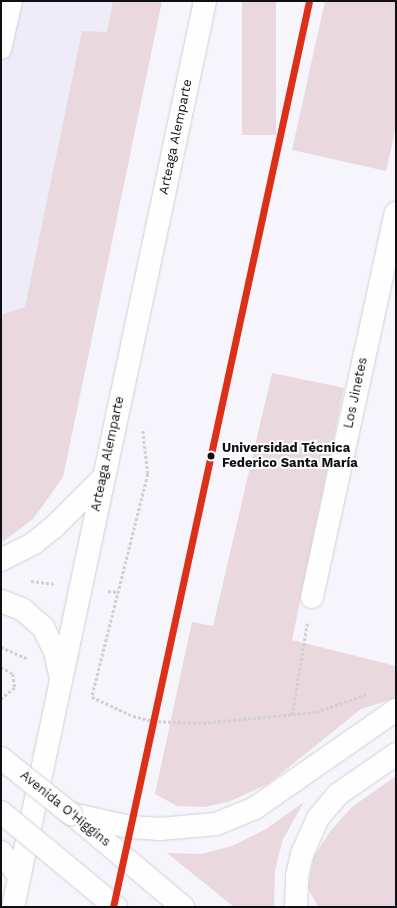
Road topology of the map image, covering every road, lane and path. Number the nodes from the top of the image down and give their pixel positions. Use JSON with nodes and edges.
{"nodes":[{"id":1,"x":12,"y":1,"type":"edge"},
{"id":2,"x":205,"y":1,"type":"edge"},
{"id":3,"x":1,"y":49,"type":"edge"},
{"id":4,"x":396,"y":213,"type":"edge"},
{"id":5,"x":141,"y":423,"type":"dead end"},
{"id":6,"x":103,"y":478,"type":"junction"},
{"id":7,"x":3,"y":560,"type":"edge"},
{"id":8,"x":80,"y":588,"type":"junction"},
{"id":9,"x":312,"y":597,"type":"joint"},
{"id":10,"x":1,"y":601,"type":"edge"},
{"id":11,"x":1,"y":647,"type":"edge"},
{"id":12,"x":20,"y":657,"type":"dead end"},
{"id":13,"x":1,"y":667,"type":"edge"},
{"id":14,"x":61,"y":679,"type":"junction"},
{"id":15,"x":374,"y":692,"type":"dead end"},
{"id":16,"x":1,"y":699,"type":"edge"},
{"id":17,"x":396,"y":710,"type":"edge"},
{"id":18,"x":292,"y":715,"type":"junction"},
{"id":19,"x":396,"y":754,"type":"edge"},
{"id":20,"x":1,"y":758,"type":"edge"},
{"id":21,"x":1,"y":812,"type":"edge"},
{"id":22,"x":71,"y":814,"type":"junction"},
{"id":23,"x":1,"y":852,"type":"edge"},
{"id":24,"x":19,"y":876,"type":"junction"},
{"id":25,"x":296,"y":903,"type":"edge"},
{"id":26,"x":13,"y":907,"type":"edge"},
{"id":27,"x":116,"y":907,"type":"edge"},
{"id":28,"x":183,"y":907,"type":"edge"}],
"edges":[{"from":1,"to":3,"type":"lane"},
{"from":2,"to":6,"type":"main road","name":"Arteaga Alemparte"},
{"from":4,"to":9,"type":"main road","name":"Los Jinetes"},
{"from":5,"to":18,"type":"path"},
{"from":6,"to":7,"type":"main road"},
{"from":6,"to":8,"type":"main road","name":"Arteaga Alemparte"},
{"from":7,"to":8,"type":"path"},
{"from":8,"to":14,"type":"main road","name":"Arteaga Alemparte"},
{"from":9,"to":18,"type":"path"},
{"from":10,"to":14,"type":"main road"},
{"from":11,"to":12,"type":"path"},
{"from":13,"to":16,"type":"path"},
{"from":14,"to":24,"type":"main road","name":"Arteaga Alemparte"},
{"from":15,"to":18,"type":"path"},
{"from":17,"to":22,"type":"main road"},
{"from":19,"to":25,"type":"main road"},
{"from":20,"to":22,"type":"main road","name":"Avenida O'Higgins","bridge":true},
{"from":21,"to":27,"type":"main road","bridge":true},
{"from":22,"to":28,"type":"main road","name":"Avenida O'Higgins"},
{"from":23,"to":24,"type":"main road"},
{"from":24,"to":26,"type":"main road","name":"Arteaga Alemparte"}]}
